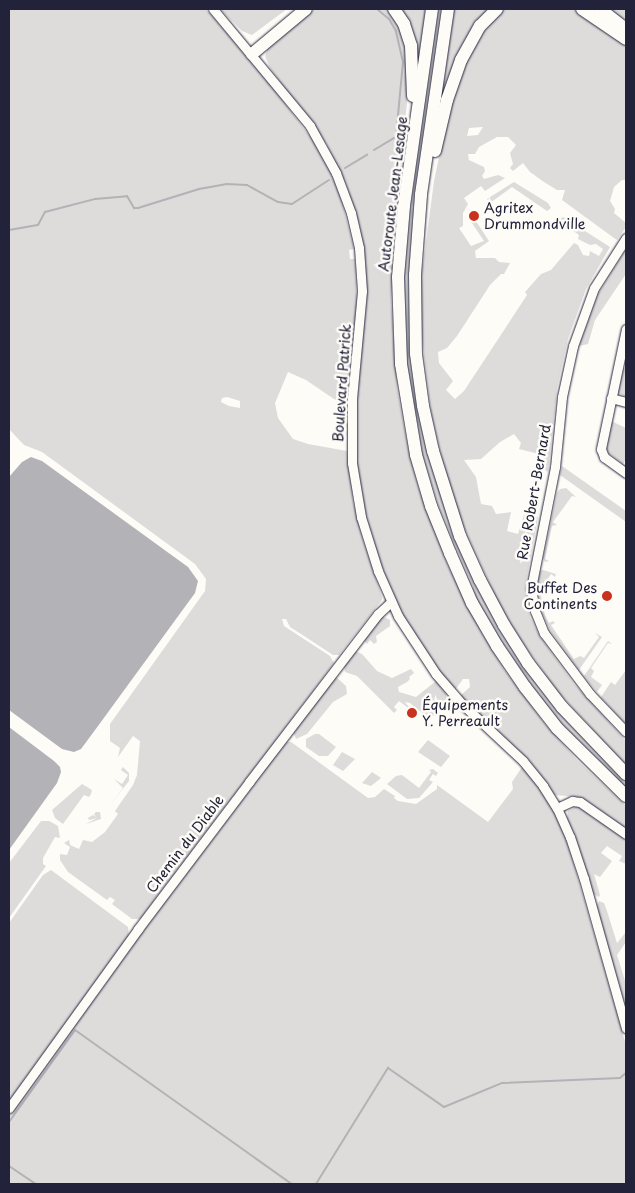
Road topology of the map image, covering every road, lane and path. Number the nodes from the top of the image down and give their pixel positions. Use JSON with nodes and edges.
{"nodes":[{"id":1,"x":213,"y":9,"type":"edge"},
{"id":2,"x":295,"y":9,"type":"edge"},
{"id":3,"x":306,"y":9,"type":"edge"},
{"id":4,"x":394,"y":9,"type":"edge"},
{"id":5,"x":432,"y":9,"type":"edge"},
{"id":6,"x":448,"y":9,"type":"edge"},
{"id":7,"x":497,"y":9,"type":"edge"},
{"id":8,"x":582,"y":9,"type":"edge"},
{"id":9,"x":600,"y":9,"type":"edge"},
{"id":10,"x":626,"y":29,"type":"edge"},
{"id":11,"x":626,"y":39,"type":"edge"},
{"id":12,"x":249,"y":52,"type":"junction"},
{"id":13,"x":412,"y":151,"type":"junction"},
{"id":14,"x":419,"y":214,"type":"junction"},
{"id":15,"x":626,"y":238,"type":"edge"},
{"id":16,"x":626,"y":329,"type":"edge"},
{"id":17,"x":611,"y":398,"type":"junction"},
{"id":18,"x":626,"y":402,"type":"edge"},
{"id":19,"x":626,"y":473,"type":"edge"},
{"id":20,"x":391,"y":602,"type":"junction"},
{"id":21,"x":626,"y":732,"type":"edge"},
{"id":22,"x":626,"y":774,"type":"edge"},
{"id":23,"x":626,"y":796,"type":"edge"},
{"id":24,"x":557,"y":808,"type":"junction"},
{"id":25,"x":626,"y":834,"type":"edge"},
{"id":26,"x":626,"y":1028,"type":"edge"},
{"id":27,"x":9,"y":1108,"type":"edge"}],
"edges":[{"from":1,"to":12,"type":"street","name":"Boulevard Patrick"},
{"from":2,"to":12,"type":"highway"},
{"from":3,"to":12,"type":"highway"},
{"from":4,"to":13,"type":"highway"},
{"from":5,"to":13,"type":"highway","name":"Autoroute Jean-Lesage"},
{"from":6,"to":14,"type":"highway","name":"Autoroute Jean-Lesage"},
{"from":7,"to":14,"type":"highway"},
{"from":8,"to":11,"type":"highway"},
{"from":9,"to":10,"type":"highway"},
{"from":12,"to":20,"type":"street","name":"Boulevard Patrick"},
{"from":13,"to":23,"type":"highway","name":"Autoroute Jean-Lesage"},
{"from":14,"to":22,"type":"highway","name":"Autoroute Jean-Lesage"},
{"from":15,"to":21,"type":"street","name":"Rue Robert-Bernard"},
{"from":16,"to":17,"type":"street"},
{"from":17,"to":18,"type":"street"},
{"from":17,"to":19,"type":"street"},
{"from":20,"to":24,"type":"street","name":"Boulevard Patrick"},
{"from":20,"to":27,"type":"street","name":"Chemin du Diable"},
{"from":24,"to":25,"type":"street"},
{"from":24,"to":26,"type":"street","name":"Boulevard Patrick"}]}
